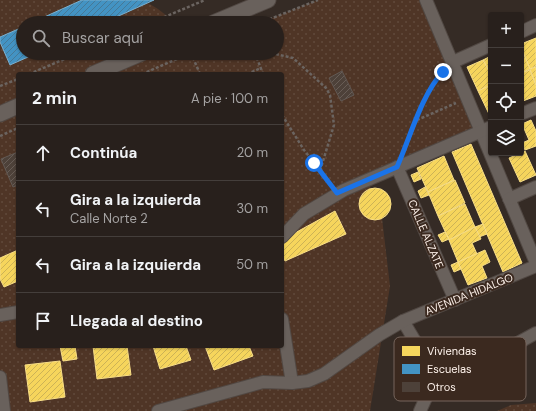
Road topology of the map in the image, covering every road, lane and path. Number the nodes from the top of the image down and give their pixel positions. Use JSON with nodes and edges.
{"nodes":[{"id":1,"x":205,"y":0,"type":"edge"},
{"id":2,"x":268,"y":0,"type":"edge"},
{"id":3,"x":318,"y":0,"type":"edge"},
{"id":4,"x":426,"y":0,"type":"edge"},
{"id":5,"x":167,"y":16,"type":"edge"},
{"id":6,"x":230,"y":16,"type":"edge"},
{"id":7,"x":278,"y":16,"type":"edge"},
{"id":8,"x":536,"y":25,"type":"edge"},
{"id":9,"x":524,"y":31,"type":"edge"},
{"id":10,"x":488,"y":46,"type":"edge"},
{"id":11,"x":284,"y":56,"type":"edge"},
{"id":12,"x":62,"y":60,"type":"edge"},
{"id":13,"x":126,"y":60,"type":"edge"},
{"id":14,"x":175,"y":60,"type":"edge"},
{"id":15,"x":194,"y":60,"type":"edge"},
{"id":16,"x":258,"y":60,"type":"edge"},
{"id":17,"x":453,"y":62,"type":"junction"},
{"id":18,"x":261,"y":68,"type":"junction"},
{"id":19,"x":34,"y":72,"type":"edge"},
{"id":20,"x":98,"y":72,"type":"edge"},
{"id":21,"x":147,"y":72,"type":"edge"},
{"id":22,"x":199,"y":72,"type":"edge"},
{"id":23,"x":252,"y":72,"type":"edge"},
{"id":24,"x":262,"y":72,"type":"edge"},
{"id":25,"x":16,"y":80,"type":"edge"},
{"id":26,"x":0,"y":86,"type":"edge"},
{"id":27,"x":468,"y":98,"type":"junction"},
{"id":28,"x":16,"y":107,"type":"edge"},
{"id":29,"x":536,"y":108,"type":"edge"},
{"id":30,"x":524,"y":113,"type":"edge"},
{"id":31,"x":0,"y":114,"type":"edge"},
{"id":32,"x":284,"y":118,"type":"edge"},
{"id":33,"x":417,"y":120,"type":"junction"},
{"id":34,"x":16,"y":129,"type":"edge"},
{"id":35,"x":486,"y":129,"type":"edge"},
{"id":36,"x":0,"y":136,"type":"edge"},
{"id":37,"x":397,"y":167,"type":"junction"},
{"id":38,"x":320,"y":171,"type":"junction"},
{"id":39,"x":536,"y":187,"type":"edge"},
{"id":40,"x":337,"y":193,"type":"junction"},
{"id":41,"x":509,"y":199,"type":"junction"},
{"id":42,"x":284,"y":235,"type":"edge"},
{"id":43,"x":536,"y":262,"type":"edge"},
{"id":44,"x":536,"y":266,"type":"edge"},
{"id":45,"x":455,"y":300,"type":"junction"},
{"id":46,"x":16,"y":312,"type":"edge"},
{"id":47,"x":0,"y":315,"type":"edge"},
{"id":48,"x":403,"y":321,"type":"junction"},
{"id":49,"x":284,"y":332,"type":"edge"},
{"id":50,"x":536,"y":333,"type":"edge"},
{"id":51,"x":413,"y":337,"type":"edge"},
{"id":52,"x":526,"y":338,"type":"edge"},
{"id":53,"x":0,"y":377,"type":"edge"},
{"id":54,"x":292,"y":383,"type":"junction"},
{"id":55,"x":425,"y":401,"type":"edge"},
{"id":56,"x":4,"y":411,"type":"edge"},
{"id":57,"x":158,"y":411,"type":"edge"},
{"id":58,"x":420,"y":411,"type":"edge"}],
"edges":[{"from":1,"to":5,"type":"path"},
{"from":2,"to":6,"type":"street"},
{"from":3,"to":7,"type":"path"},
{"from":4,"to":17,"type":"street"},
{"from":8,"to":9,"type":"street"},
{"from":10,"to":17,"type":"street"},
{"from":11,"to":38,"type":"path"},
{"from":12,"to":19,"type":"path"},
{"from":13,"to":20,"type":"street"},
{"from":14,"to":21,"type":"path"},
{"from":15,"to":22,"type":"path"},
{"from":16,"to":18,"type":"path"},
{"from":17,"to":27,"type":"street"},
{"from":17,"to":33,"type":"path"},
{"from":18,"to":23,"type":"path"},
{"from":18,"to":24,"type":"path"},
{"from":25,"to":26,"type":"path"},
{"from":27,"to":33,"type":"path"},
{"from":27,"to":35,"type":"street"},
{"from":28,"to":31,"type":"street"},
{"from":29,"to":30,"type":"street"},
{"from":32,"to":38,"type":"path"},
{"from":33,"to":37,"type":"path"},
{"from":34,"to":36,"type":"path"},
{"from":35,"to":37,"type":"street"},
{"from":35,"to":41,"type":"street"},
{"from":37,"to":40,"type":"street"},
{"from":37,"to":45,"type":"street","name":"CALLE ALZATE"},
{"from":38,"to":40,"type":"path"},
{"from":39,"to":41,"type":"street"},
{"from":40,"to":42,"type":"street"},
{"from":41,"to":43,"type":"street"},
{"from":44,"to":45,"type":"street","name":"AVENIDA HIDALGO"},
{"from":45,"to":48,"type":"street","name":"AVENIDA HIDALGO"},
{"from":46,"to":47,"type":"street"},
{"from":48,"to":51,"type":"street"},
{"from":48,"to":54,"type":"street","name":"AVENIDA HIDALGO"},
{"from":49,"to":54,"type":"street"},
{"from":50,"to":52,"type":"street"},
{"from":53,"to":56,"type":"street"},
{"from":54,"to":57,"type":"street","name":"AVENIDA HIDALGO"},
{"from":55,"to":58,"type":"street"}]}
